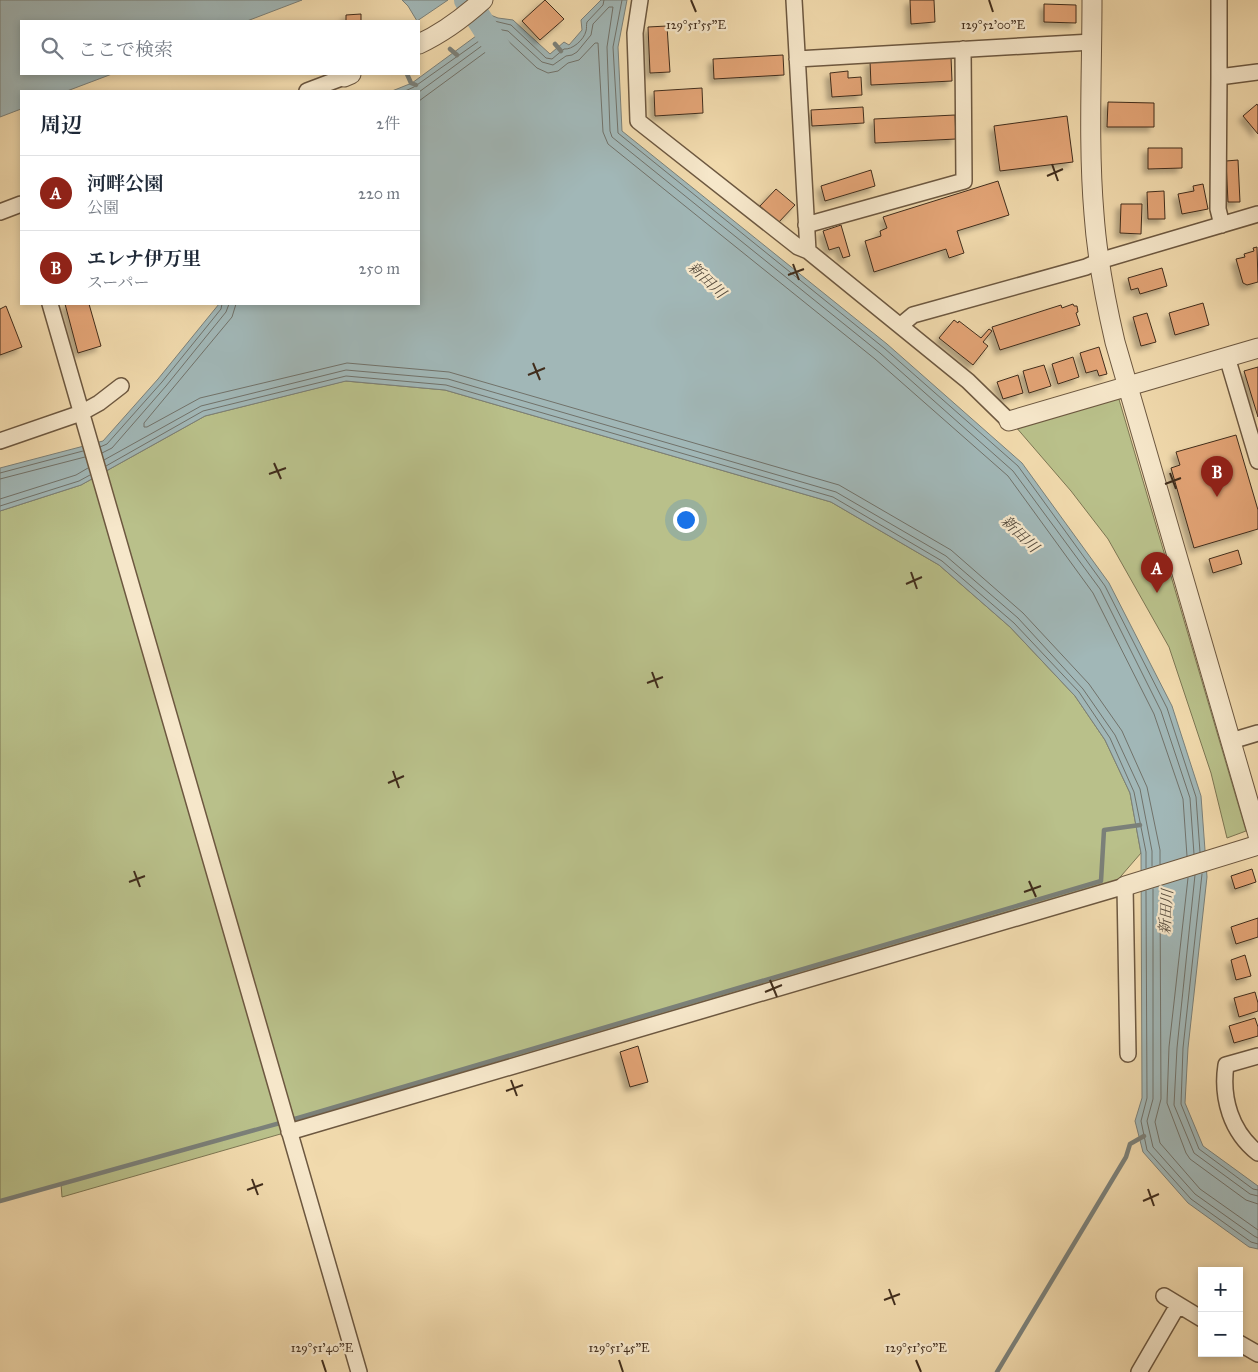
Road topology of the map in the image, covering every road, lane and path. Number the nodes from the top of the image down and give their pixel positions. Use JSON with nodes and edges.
{"nodes":[{"id":1,"x":483,"y":0,"type":"edge"},
{"id":2,"x":640,"y":0,"type":"edge"},
{"id":3,"x":794,"y":0,"type":"edge"},
{"id":4,"x":1092,"y":0,"type":"edge"},
{"id":5,"x":1219,"y":0,"type":"edge"},
{"id":6,"x":1092,"y":42,"type":"junction"},
{"id":7,"x":420,"y":44,"type":"edge"},
{"id":8,"x":964,"y":49,"type":"junction"},
{"id":9,"x":797,"y":59,"type":"junction"},
{"id":10,"x":1258,"y":72,"type":"edge"},
{"id":11,"x":347,"y":75,"type":"edge"},
{"id":12,"x":1219,"y":77,"type":"junction"},
{"id":13,"x":310,"y":90,"type":"edge"},
{"id":14,"x":20,"y":204,"type":"edge"},
{"id":15,"x":0,"y":212,"type":"edge"},
{"id":16,"x":1258,"y":214,"type":"edge"},
{"id":17,"x":806,"y":225,"type":"junction"},
{"id":18,"x":1222,"y":225,"type":"junction"},
{"id":19,"x":808,"y":251,"type":"junction"},
{"id":20,"x":1099,"y":261,"type":"junction"},
{"id":21,"x":50,"y":305,"type":"edge"},
{"id":22,"x":901,"y":325,"type":"junction"},
{"id":23,"x":1258,"y":348,"type":"edge"},
{"id":24,"x":1227,"y":357,"type":"junction"},
{"id":25,"x":121,"y":386,"type":"dead end"},
{"id":26,"x":1128,"y":386,"type":"junction"},
{"id":27,"x":83,"y":420,"type":"junction"},
{"id":28,"x":1009,"y":421,"type":"joint"},
{"id":29,"x":0,"y":441,"type":"edge"},
{"id":30,"x":1258,"y":458,"type":"edge"},
{"id":31,"x":1258,"y":733,"type":"edge"},
{"id":32,"x":1231,"y":740,"type":"junction"},
{"id":33,"x":1258,"y":835,"type":"edge"},
{"id":34,"x":1258,"y":845,"type":"edge"},
{"id":35,"x":1124,"y":886,"type":"junction"},
{"id":36,"x":1128,"y":1054,"type":"dead end"},
{"id":37,"x":1258,"y":1056,"type":"edge"},
{"id":38,"x":289,"y":1132,"type":"junction"},
{"id":39,"x":1258,"y":1152,"type":"edge"},
{"id":40,"x":1164,"y":1296,"type":"dead end"},
{"id":41,"x":1178,"y":1305,"type":"junction"},
{"id":42,"x":1198,"y":1318,"type":"edge"},
{"id":43,"x":1243,"y":1345,"type":"edge"},
{"id":44,"x":1258,"y":1354,"type":"edge"},
{"id":45,"x":358,"y":1372,"type":"edge"},
{"id":46,"x":1139,"y":1372,"type":"edge"}],
"edges":[{"from":1,"to":7,"type":"street"},
{"from":2,"to":19,"type":"street"},
{"from":3,"to":9,"type":"street"},
{"from":4,"to":6,"type":"street"},
{"from":5,"to":12,"type":"street"},
{"from":6,"to":8,"type":"street"},
{"from":6,"to":20,"type":"street"},
{"from":8,"to":9,"type":"street"},
{"from":8,"to":17,"type":"street"},
{"from":9,"to":17,"type":"street"},
{"from":10,"to":12,"type":"street"},
{"from":11,"to":13,"type":"street"},
{"from":12,"to":18,"type":"street"},
{"from":14,"to":15,"type":"street"},
{"from":16,"to":18,"type":"street"},
{"from":17,"to":19,"type":"street"},
{"from":18,"to":20,"type":"street"},
{"from":19,"to":22,"type":"street"},
{"from":20,"to":22,"type":"street"},
{"from":20,"to":26,"type":"street"},
{"from":21,"to":27,"type":"street"},
{"from":22,"to":28,"type":"street"},
{"from":23,"to":24,"type":"street"},
{"from":24,"to":26,"type":"street"},
{"from":24,"to":30,"type":"street"},
{"from":25,"to":27,"type":"street"},
{"from":26,"to":28,"type":"street"},
{"from":26,"to":32,"type":"street"},
{"from":27,"to":29,"type":"street"},
{"from":27,"to":38,"type":"street"},
{"from":31,"to":32,"type":"street"},
{"from":32,"to":33,"type":"street"},
{"from":34,"to":35,"type":"street"},
{"from":35,"to":36,"type":"street"},
{"from":35,"to":38,"type":"street"},
{"from":37,"to":39,"type":"street"},
{"from":38,"to":45,"type":"street"},
{"from":40,"to":41,"type":"street"},
{"from":41,"to":42,"type":"street"},
{"from":41,"to":46,"type":"street"},
{"from":43,"to":44,"type":"street"}]}
